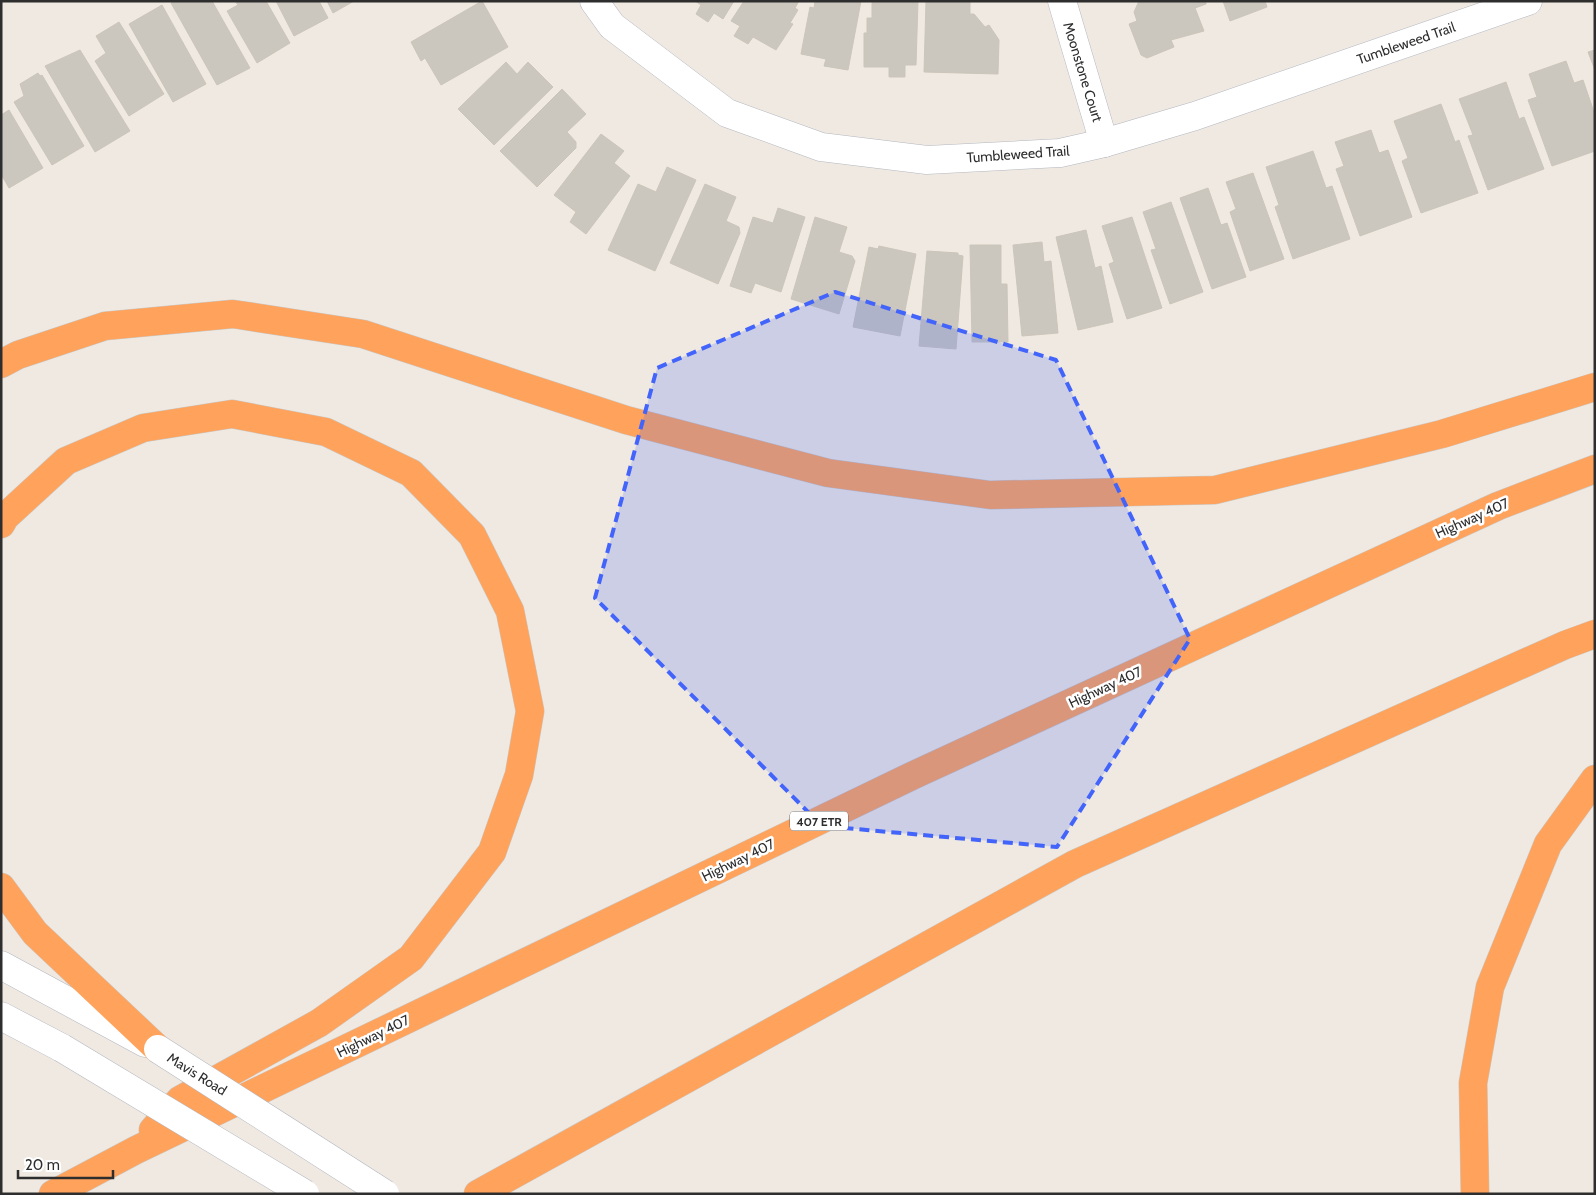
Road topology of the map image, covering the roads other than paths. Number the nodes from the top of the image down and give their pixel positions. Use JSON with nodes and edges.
{"nodes":[{"id":1,"x":594,"y":1,"type":"edge"},
{"id":2,"x":1062,"y":1,"type":"edge"},
{"id":3,"x":1528,"y":1,"type":"edge"},
{"id":4,"x":1104,"y":144,"type":"junction"},
{"id":5,"x":1,"y":364,"type":"edge"},
{"id":6,"x":1595,"y":387,"type":"edge"},
{"id":7,"x":1595,"y":469,"type":"edge"},
{"id":8,"x":1,"y":524,"type":"edge"},
{"id":9,"x":1595,"y":634,"type":"edge"},
{"id":10,"x":1595,"y":779,"type":"edge"},
{"id":11,"x":1,"y":887,"type":"edge"},
{"id":12,"x":1,"y":965,"type":"edge"},
{"id":13,"x":1,"y":1016,"type":"edge"},
{"id":14,"x":158,"y":1049,"type":"junction"},
{"id":15,"x":136,"y":1150,"type":"junction"},
{"id":16,"x":54,"y":1194,"type":"edge"},
{"id":17,"x":305,"y":1194,"type":"edge"},
{"id":18,"x":385,"y":1194,"type":"edge"},
{"id":19,"x":478,"y":1194,"type":"edge"},
{"id":20,"x":1475,"y":1194,"type":"edge"}],
"edges":[{"from":1,"to":4,"type":"street","name":"Tumbleweed Trail"},
{"from":2,"to":4,"type":"street","name":"Moonstone Court"},
{"from":3,"to":4,"type":"street","name":"Tumbleweed Trail"},
{"from":5,"to":6,"type":"highway"},
{"from":7,"to":15,"type":"highway","name":"Highway 407","number":"407 ETR"},
{"from":8,"to":15,"type":"highway"},
{"from":9,"to":19,"type":"highway"},
{"from":10,"to":20,"type":"highway"},
{"from":11,"to":14,"type":"highway"},
{"from":12,"to":14,"type":"street","name":"Mavis Road"},
{"from":13,"to":17,"type":"street","bridge":true},
{"from":14,"to":18,"type":"street","name":"Mavis Road","bridge":true},
{"from":15,"to":16,"type":"highway","name":"Highway 407","number":"407 ETR"}]}
